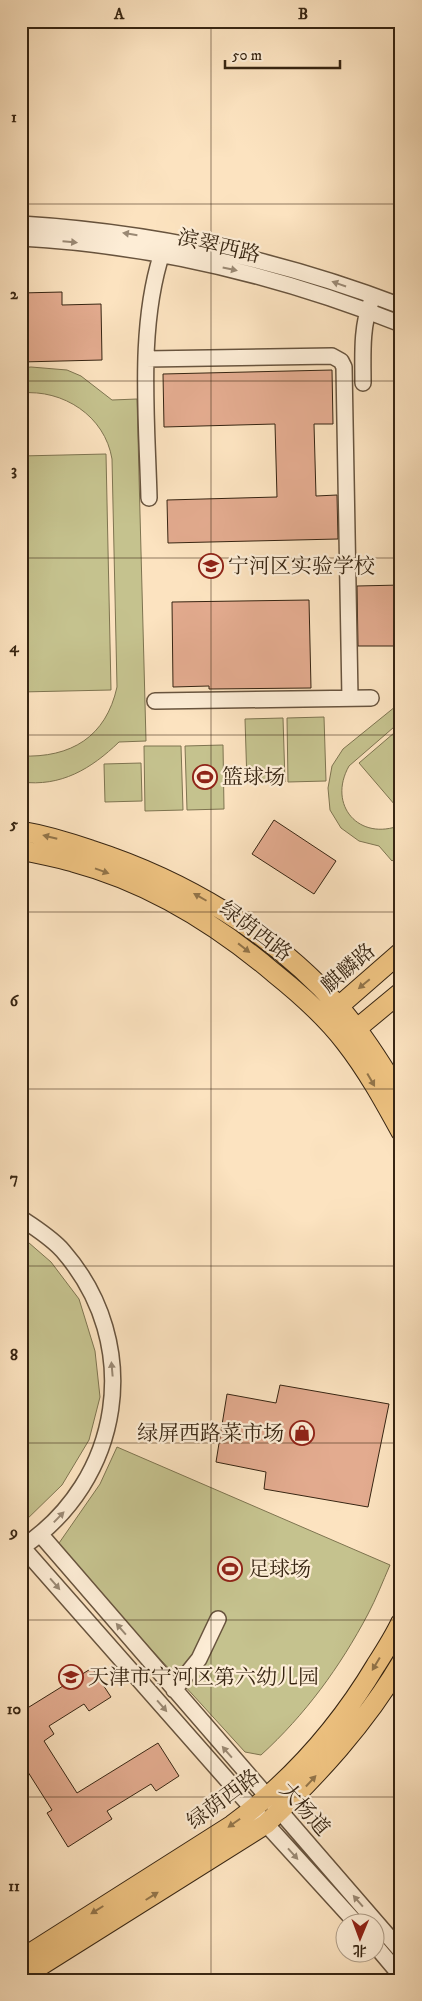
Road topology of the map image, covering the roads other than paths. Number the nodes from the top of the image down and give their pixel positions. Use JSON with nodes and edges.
{"nodes":[{"id":1,"x":21,"y":224,"type":"edge"},
{"id":2,"x":21,"y":238,"type":"edge"},
{"id":3,"x":166,"y":240,"type":"junction"},
{"id":4,"x":161,"y":255,"type":"junction"},
{"id":5,"x":374,"y":296,"type":"junction"},
{"id":6,"x":401,"y":306,"type":"edge"},
{"id":7,"x":367,"y":311,"type":"junction"},
{"id":8,"x":401,"y":324,"type":"edge"},
{"id":9,"x":146,"y":360,"type":"junction"},
{"id":10,"x":363,"y":383,"type":"dead end"},
{"id":11,"x":149,"y":498,"type":"dead end"},
{"id":12,"x":350,"y":698,"type":"junction"},
{"id":13,"x":371,"y":698,"type":"dead end"},
{"id":14,"x":155,"y":701,"type":"dead end"},
{"id":15,"x":21,"y":831,"type":"edge"},
{"id":16,"x":21,"y":850,"type":"edge"},
{"id":17,"x":401,"y":952,"type":"edge"},
{"id":18,"x":401,"y":992,"type":"edge"},
{"id":19,"x":331,"y":1012,"type":"junction"},
{"id":20,"x":350,"y":1034,"type":"junction"},
{"id":21,"x":401,"y":1097,"type":"edge"},
{"id":22,"x":401,"y":1132,"type":"edge"},
{"id":23,"x":21,"y":1218,"type":"edge"},
{"id":24,"x":41,"y":1535,"type":"junction"},
{"id":25,"x":22,"y":1548,"type":"edge"},
{"id":26,"x":218,"y":1619,"type":"dead end"},
{"id":27,"x":401,"y":1622,"type":"edge"},
{"id":28,"x":401,"y":1663,"type":"edge"},
{"id":29,"x":174,"y":1690,"type":"junction"},
{"id":30,"x":260,"y":1803,"type":"junction"},
{"id":31,"x":273,"y":1818,"type":"junction"},
{"id":32,"x":349,"y":1914,"type":"edge"},
{"id":33,"x":401,"y":1951,"type":"edge"},
{"id":34,"x":384,"y":1956,"type":"edge"},
{"id":35,"x":21,"y":1958,"type":"edge"},
{"id":36,"x":401,"y":1976,"type":"edge"},
{"id":37,"x":21,"y":1978,"type":"edge"}],
"edges":[{"from":3,"to":1,"type":"street","name":"滨翠西路","one_way":true},
{"from":2,"to":4,"type":"street","name":"滨翠西路","one_way":true},
{"from":3,"to":4,"type":"street"},
{"from":5,"to":3,"type":"street","name":"滨翠西路","one_way":true},
{"from":4,"to":7,"type":"street","name":"滨翠西路","one_way":true},
{"from":4,"to":9,"type":"street"},
{"from":5,"to":6,"type":"street","name":"滨翠西路"},
{"from":5,"to":7,"type":"street"},
{"from":7,"to":8,"type":"street","name":"滨翠西路"},
{"from":7,"to":10,"type":"street"},
{"from":9,"to":11,"type":"street"},
{"from":9,"to":12,"type":"street"},
{"from":12,"to":13,"type":"street"},
{"from":12,"to":14,"type":"street"},
{"from":19,"to":15,"type":"main road","name":"绿荫西路","one_way":true},
{"from":16,"to":19,"type":"main road","name":"绿荫西路","one_way":true},
{"from":17,"to":19,"type":"main road","name":"麒麟路","one_way":true},
{"from":18,"to":20,"type":"main road"},
{"from":19,"to":20,"type":"main road","name":"绿荫西路"},
{"from":20,"to":21,"type":"main road","name":"绿荫西路"},
{"from":20,"to":22,"type":"main road","name":"绿荫西路","one_way":true},
{"from":24,"to":23,"type":"street","one_way":true},
{"from":24,"to":25,"type":"street"},
{"from":29,"to":24,"type":"street","name":"大杨道","one_way":true},
{"from":25,"to":30,"type":"street","name":"大杨道","one_way":true},
{"from":26,"to":29,"type":"street"},
{"from":27,"to":30,"type":"main road","name":"绿荫西路","one_way":true},
{"from":31,"to":28,"type":"main road","name":"绿荫西路","one_way":true},
{"from":30,"to":29,"type":"street","name":"大杨道","one_way":true},
{"from":30,"to":31,"type":"street","name":"大杨道"},
{"from":30,"to":35,"type":"main road","name":"绿荫西路","one_way":true},
{"from":31,"to":32,"type":"street","name":"大杨道","one_way":true},
{"from":33,"to":31,"type":"street","name":"大杨道","one_way":true},
{"from":37,"to":31,"type":"main road","name":"绿荫西路","one_way":true},
{"from":34,"to":36,"type":"street"}]}
